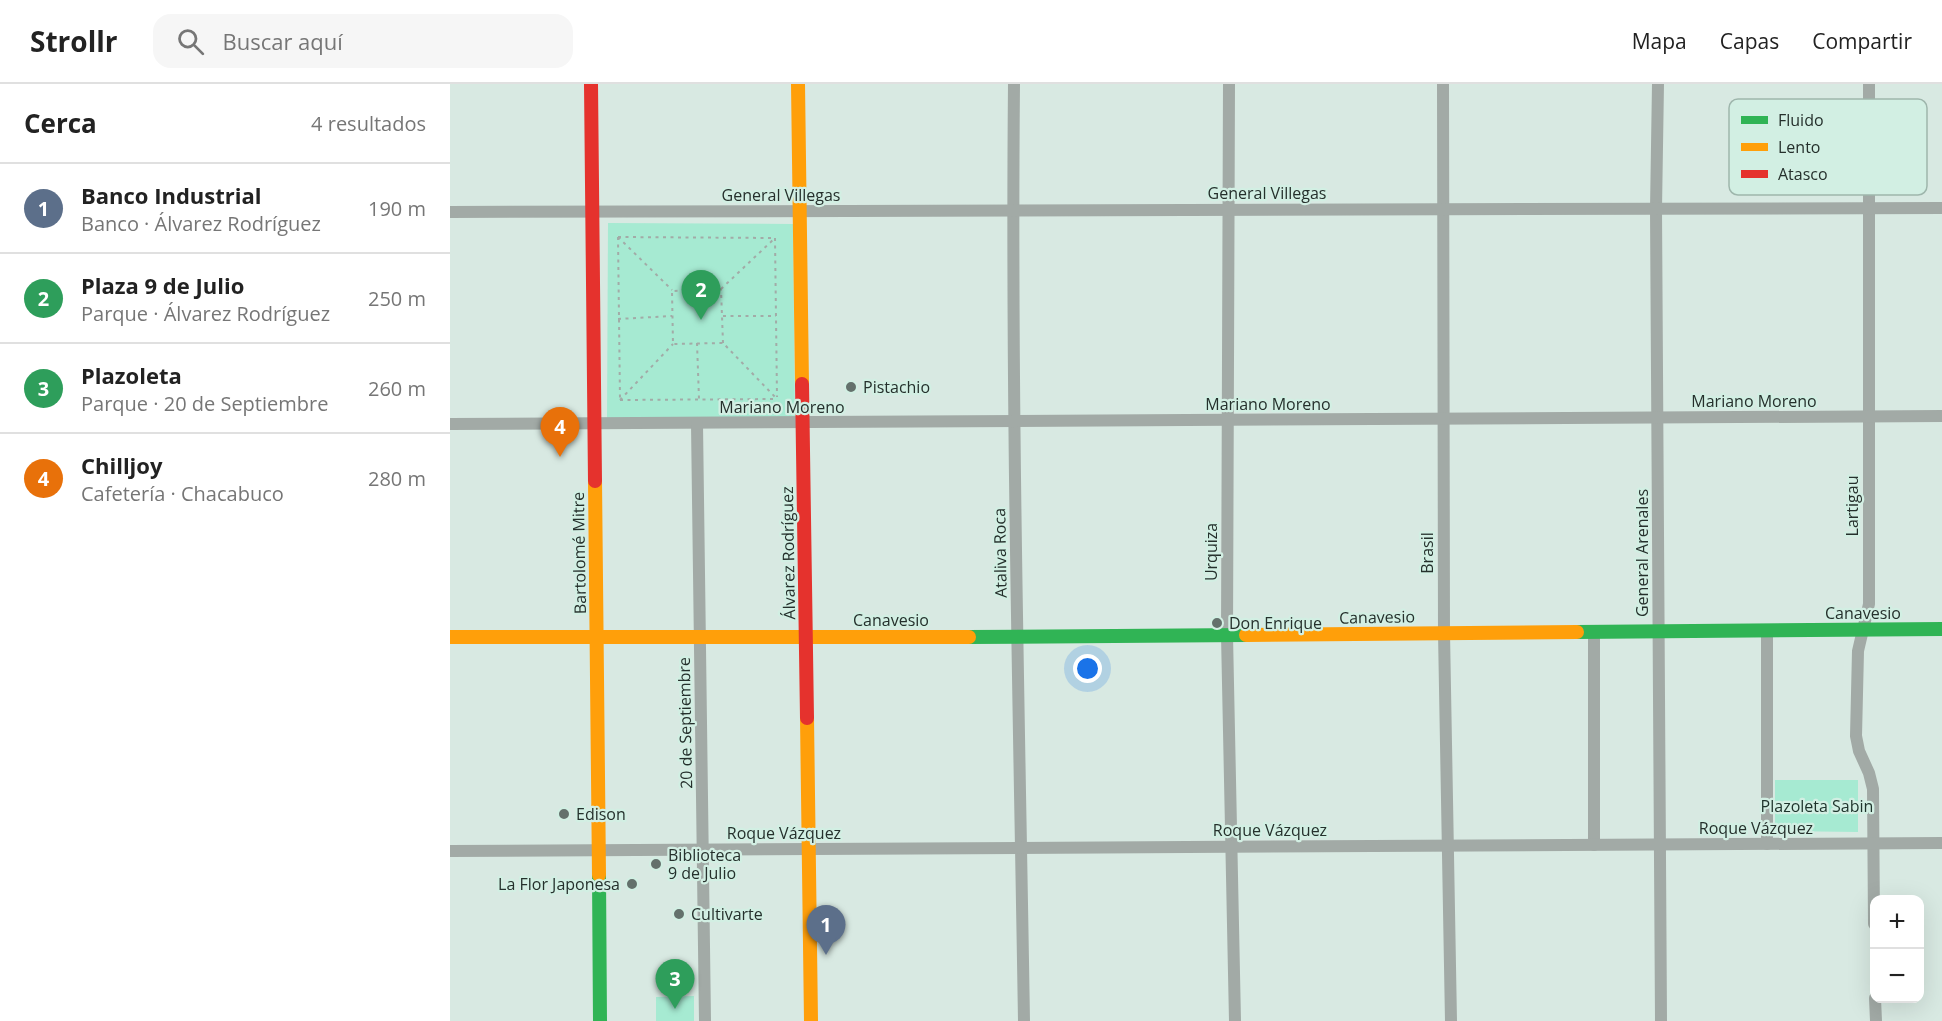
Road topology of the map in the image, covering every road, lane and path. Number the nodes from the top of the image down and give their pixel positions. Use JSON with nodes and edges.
{"nodes":[{"id":1,"x":591,"y":84,"type":"edge"},
{"id":2,"x":798,"y":84,"type":"edge"},
{"id":3,"x":1014,"y":84,"type":"edge"},
{"id":4,"x":1229,"y":84,"type":"edge"},
{"id":5,"x":1443,"y":84,"type":"edge"},
{"id":6,"x":1658,"y":84,"type":"edge"},
{"id":7,"x":1869,"y":84,"type":"edge"},
{"id":8,"x":1869,"y":99,"type":"edge"},
{"id":9,"x":1868,"y":195,"type":"edge"},
{"id":10,"x":1868,"y":208,"type":"junction"},
{"id":11,"x":1942,"y":208,"type":"edge"},
{"id":12,"x":1443,"y":209,"type":"junction"},
{"id":13,"x":1656,"y":209,"type":"junction"},
{"id":14,"x":1229,"y":210,"type":"junction"},
{"id":15,"x":1013,"y":211,"type":"junction"},
{"id":16,"x":450,"y":212,"type":"edge"},
{"id":17,"x":592,"y":212,"type":"junction"},
{"id":18,"x":799,"y":212,"type":"junction"},
{"id":19,"x":618,"y":237,"type":"junction"},
{"id":20,"x":775,"y":238,"type":"junction"},
{"id":21,"x":721,"y":289,"type":"junction"},
{"id":22,"x":672,"y":291,"type":"junction"},
{"id":23,"x":673,"y":316,"type":"junction"},
{"id":24,"x":723,"y":316,"type":"junction"},
{"id":25,"x":776,"y":316,"type":"junction"},
{"id":26,"x":618,"y":319,"type":"junction"},
{"id":27,"x":698,"y":343,"type":"junction"},
{"id":28,"x":723,"y":343,"type":"junction"},
{"id":29,"x":673,"y":344,"type":"junction"},
{"id":30,"x":699,"y":399,"type":"junction"},
{"id":31,"x":777,"y":399,"type":"junction"},
{"id":32,"x":620,"y":400,"type":"junction"},
{"id":33,"x":1869,"y":416,"type":"junction"},
{"id":34,"x":1942,"y":416,"type":"edge"},
{"id":35,"x":1657,"y":418,"type":"junction"},
{"id":36,"x":1443,"y":419,"type":"junction"},
{"id":37,"x":1228,"y":421,"type":"junction"},
{"id":38,"x":1015,"y":422,"type":"junction"},
{"id":39,"x":802,"y":423,"type":"junction"},
{"id":40,"x":450,"y":424,"type":"edge"},
{"id":41,"x":697,"y":424,"type":"junction"},
{"id":42,"x":594,"y":425,"type":"junction"},
{"id":43,"x":1942,"y":629,"type":"edge"},
{"id":44,"x":1767,"y":630,"type":"junction"},
{"id":45,"x":1862,"y":630,"type":"junction"},
{"id":46,"x":1659,"y":631,"type":"junction"},
{"id":47,"x":1594,"y":632,"type":"junction"},
{"id":48,"x":1444,"y":633,"type":"junction"},
{"id":49,"x":1227,"y":635,"type":"junction"},
{"id":50,"x":450,"y":637,"type":"edge"},
{"id":51,"x":597,"y":637,"type":"junction"},
{"id":52,"x":700,"y":637,"type":"junction"},
{"id":53,"x":806,"y":637,"type":"junction"},
{"id":54,"x":1017,"y":637,"type":"junction"},
{"id":55,"x":1874,"y":843,"type":"junction"},
{"id":56,"x":1942,"y":843,"type":"edge"},
{"id":57,"x":1767,"y":844,"type":"junction"},
{"id":58,"x":1594,"y":845,"type":"junction"},
{"id":59,"x":1660,"y":845,"type":"junction"},
{"id":60,"x":1448,"y":846,"type":"junction"},
{"id":61,"x":1231,"y":847,"type":"junction"},
{"id":62,"x":1021,"y":848,"type":"junction"},
{"id":63,"x":808,"y":849,"type":"junction"},
{"id":64,"x":703,"y":850,"type":"junction"},
{"id":65,"x":450,"y":851,"type":"edge"},
{"id":66,"x":598,"y":851,"type":"junction"},
{"id":67,"x":1875,"y":895,"type":"edge"},
{"id":68,"x":1875,"y":1003,"type":"edge"},
{"id":69,"x":600,"y":1021,"type":"edge"},
{"id":70,"x":705,"y":1021,"type":"edge"},
{"id":71,"x":811,"y":1021,"type":"edge"},
{"id":72,"x":1024,"y":1021,"type":"edge"},
{"id":73,"x":1235,"y":1021,"type":"edge"},
{"id":74,"x":1450,"y":1021,"type":"edge"},
{"id":75,"x":1661,"y":1021,"type":"edge"},
{"id":76,"x":1876,"y":1021,"type":"edge"}],
"edges":[{"from":1,"to":17,"type":"main road","name":"Bartolomé Mitre"},
{"from":2,"to":18,"type":"main road","name":"Álvarez Rodríguez"},
{"from":3,"to":15,"type":"street","name":"Ataliva Roca"},
{"from":4,"to":14,"type":"street","name":"Urquiza"},
{"from":5,"to":12,"type":"street","name":"Brasil"},
{"from":6,"to":13,"type":"street","name":"General Arenales"},
{"from":7,"to":8,"type":"street","name":"Lartigau"},
{"from":9,"to":10,"type":"street","name":"Lartigau"},
{"from":10,"to":11,"type":"street","name":"General Villegas"},
{"from":10,"to":13,"type":"street","name":"General Villegas"},
{"from":10,"to":33,"type":"street","name":"Lartigau"},
{"from":12,"to":13,"type":"street","name":"General Villegas"},
{"from":12,"to":14,"type":"street","name":"General Villegas"},
{"from":12,"to":36,"type":"street","name":"Brasil"},
{"from":13,"to":35,"type":"street","name":"General Arenales"},
{"from":14,"to":15,"type":"street","name":"General Villegas"},
{"from":14,"to":37,"type":"street","name":"Urquiza"},
{"from":15,"to":18,"type":"street","name":"General Villegas"},
{"from":15,"to":38,"type":"street","name":"Ataliva Roca"},
{"from":16,"to":17,"type":"street","name":"General Villegas"},
{"from":17,"to":18,"type":"street","name":"General Villegas"},
{"from":17,"to":42,"type":"main road","name":"Bartolomé Mitre"},
{"from":18,"to":39,"type":"main road","name":"Álvarez Rodríguez"},
{"from":19,"to":20,"type":"path"},
{"from":19,"to":22,"type":"path"},
{"from":19,"to":26,"type":"path"},
{"from":20,"to":21,"type":"path"},
{"from":20,"to":25,"type":"path"},
{"from":21,"to":22,"type":"path"},
{"from":21,"to":24,"type":"path"},
{"from":22,"to":23,"type":"path"},
{"from":23,"to":26,"type":"path"},
{"from":23,"to":29,"type":"path"},
{"from":24,"to":25,"type":"path"},
{"from":24,"to":28,"type":"path"},
{"from":25,"to":31,"type":"path"},
{"from":26,"to":32,"type":"path"},
{"from":27,"to":28,"type":"path"},
{"from":27,"to":29,"type":"path"},
{"from":27,"to":30,"type":"path"},
{"from":28,"to":31,"type":"path"},
{"from":29,"to":32,"type":"path"},
{"from":30,"to":31,"type":"path"},
{"from":30,"to":32,"type":"path"},
{"from":33,"to":34,"type":"street","name":"Mariano Moreno"},
{"from":33,"to":35,"type":"street","name":"Mariano Moreno"},
{"from":33,"to":45,"type":"street","name":"Lartigau"},
{"from":35,"to":36,"type":"street","name":"Mariano Moreno"},
{"from":35,"to":46,"type":"street","name":"General Arenales"},
{"from":36,"to":37,"type":"street","name":"Mariano Moreno"},
{"from":36,"to":48,"type":"street","name":"Brasil"},
{"from":37,"to":38,"type":"street","name":"Mariano Moreno"},
{"from":37,"to":49,"type":"street","name":"Urquiza"},
{"from":38,"to":39,"type":"street","name":"Mariano Moreno"},
{"from":38,"to":54,"type":"street","name":"Ataliva Roca"},
{"from":39,"to":41,"type":"street","name":"Mariano Moreno"},
{"from":39,"to":53,"type":"main road","name":"Álvarez Rodríguez"},
{"from":40,"to":42,"type":"street","name":"Mariano Moreno"},
{"from":41,"to":42,"type":"street","name":"Mariano Moreno"},
{"from":41,"to":52,"type":"street","name":"20 de Septiembre"},
{"from":42,"to":51,"type":"main road","name":"Bartolomé Mitre"},
{"from":43,"to":45,"type":"main road","name":"Canavesio"},
{"from":44,"to":45,"type":"main road","name":"Canavesio"},
{"from":44,"to":46,"type":"main road","name":"Canavesio"},
{"from":44,"to":57,"type":"street"},
{"from":45,"to":55,"type":"street","name":"Lartigau"},
{"from":46,"to":47,"type":"main road","name":"Canavesio"},
{"from":46,"to":59,"type":"street","name":"General Arenales"},
{"from":47,"to":48,"type":"main road","name":"Canavesio"},
{"from":47,"to":58,"type":"street"},
{"from":48,"to":49,"type":"main road","name":"Canavesio"},
{"from":48,"to":60,"type":"street","name":"Brasil"},
{"from":49,"to":54,"type":"main road","name":"Canavesio"},
{"from":49,"to":61,"type":"street","name":"Urquiza"},
{"from":50,"to":51,"type":"main road","name":"Canavesio"},
{"from":51,"to":52,"type":"main road","name":"Canavesio"},
{"from":51,"to":66,"type":"main road","name":"Bartolomé Mitre"},
{"from":52,"to":53,"type":"main road","name":"Canavesio"},
{"from":52,"to":64,"type":"street","name":"20 de Septiembre"},
{"from":53,"to":54,"type":"main road","name":"Canavesio"},
{"from":53,"to":63,"type":"main road","name":"Álvarez Rodríguez"},
{"from":54,"to":62,"type":"street","name":"Ataliva Roca"},
{"from":55,"to":56,"type":"street","name":"Roque Vázquez"},
{"from":55,"to":57,"type":"street","name":"Roque Vázquez"},
{"from":55,"to":67,"type":"street","name":"Lartigau"},
{"from":57,"to":59,"type":"street","name":"Roque Vázquez"},
{"from":58,"to":59,"type":"street","name":"Roque Vázquez"},
{"from":58,"to":60,"type":"street","name":"Roque Vázquez"},
{"from":59,"to":75,"type":"street","name":"General Arenales"},
{"from":60,"to":61,"type":"street","name":"Roque Vázquez"},
{"from":60,"to":74,"type":"street","name":"Brasil"},
{"from":61,"to":62,"type":"street","name":"Roque Vázquez"},
{"from":61,"to":73,"type":"street","name":"Urquiza"},
{"from":62,"to":63,"type":"street","name":"Roque Vázquez"},
{"from":62,"to":72,"type":"street","name":"Ataliva Roca"},
{"from":63,"to":64,"type":"street","name":"Roque Vázquez"},
{"from":63,"to":71,"type":"main road","name":"Álvarez Rodríguez"},
{"from":64,"to":66,"type":"street","name":"Roque Vázquez"},
{"from":64,"to":70,"type":"street","name":"20 de Septiembre"},
{"from":65,"to":66,"type":"street","name":"Roque Vázquez"},
{"from":66,"to":69,"type":"main road","name":"Bartolomé Mitre"},
{"from":68,"to":76,"type":"street"}]}
